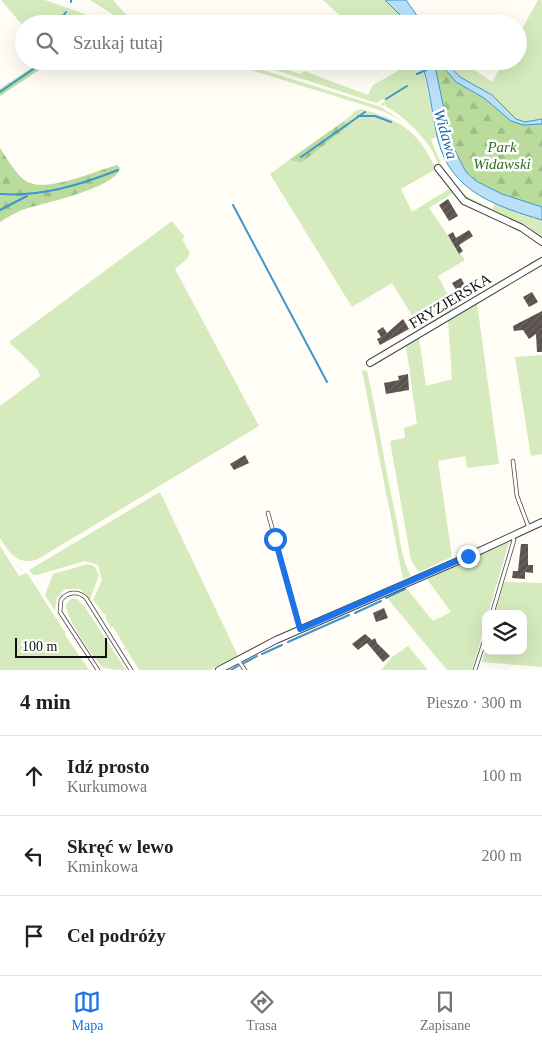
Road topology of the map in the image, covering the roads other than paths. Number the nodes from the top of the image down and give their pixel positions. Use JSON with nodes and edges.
{"nodes":[{"id":1,"x":438,"y":168,"type":"dead end"},
{"id":2,"x":542,"y":242,"type":"edge"},
{"id":3,"x":542,"y":261,"type":"edge"},
{"id":4,"x":370,"y":363,"type":"dead end"},
{"id":5,"x":513,"y":461,"type":"dead end"},
{"id":6,"x":268,"y":513,"type":"dead end"},
{"id":7,"x":542,"y":522,"type":"edge"},
{"id":8,"x":529,"y":529,"type":"junction"},
{"id":9,"x":512,"y":537,"type":"junction"},
{"id":10,"x":493,"y":610,"type":"edge"},
{"id":11,"x":300,"y":629,"type":"junction"},
{"id":12,"x":482,"y":648,"type":"edge"},
{"id":13,"x":238,"y":659,"type":"junction"},
{"id":14,"x":98,"y":670,"type":"edge"},
{"id":15,"x":131,"y":670,"type":"edge"},
{"id":16,"x":219,"y":670,"type":"edge"},
{"id":17,"x":245,"y":670,"type":"edge"},
{"id":18,"x":475,"y":670,"type":"edge"}],
"edges":[{"from":1,"to":2,"type":"street"},
{"from":3,"to":4,"type":"street","name":"FRYZJERSKA"},
{"from":5,"to":8,"type":"lane"},
{"from":6,"to":11,"type":"lane"},
{"from":7,"to":8,"type":"street"},
{"from":8,"to":9,"type":"street"},
{"from":9,"to":10,"type":"lane"},
{"from":9,"to":11,"type":"street"},
{"from":11,"to":13,"type":"street"},
{"from":12,"to":18,"type":"lane"},
{"from":13,"to":16,"type":"street"},
{"from":13,"to":17,"type":"lane"},
{"from":14,"to":15,"type":"lane"}]}
